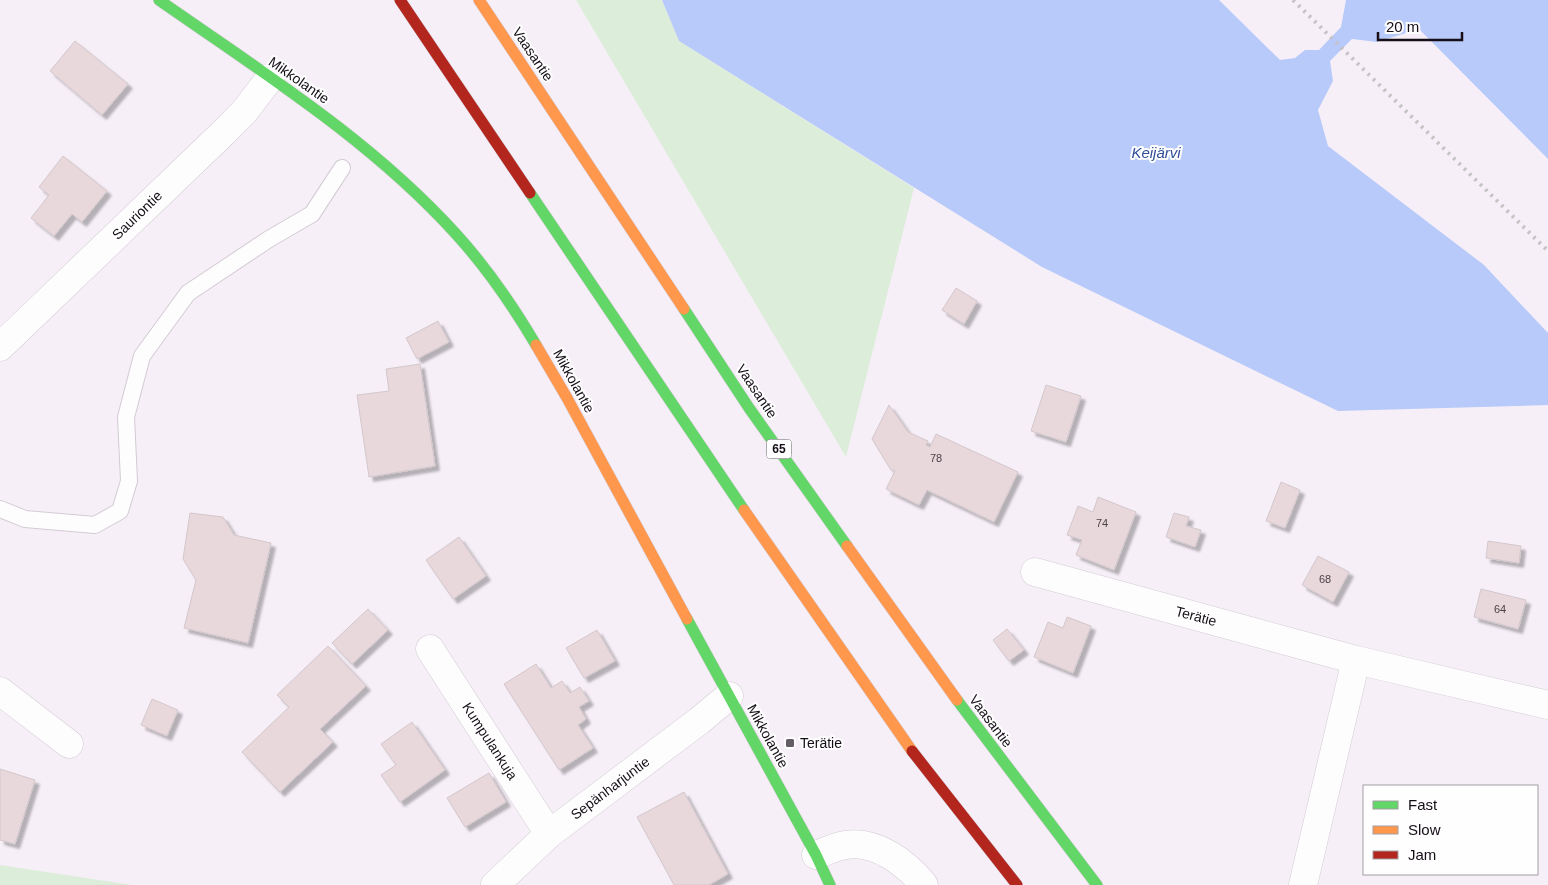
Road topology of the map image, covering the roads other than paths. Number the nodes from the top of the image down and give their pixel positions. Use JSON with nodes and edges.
{"nodes":[{"id":1,"x":160,"y":0,"type":"edge"},
{"id":2,"x":400,"y":0,"type":"edge"},
{"id":3,"x":479,"y":0,"type":"edge"},
{"id":4,"x":270,"y":78,"type":"junction"},
{"id":5,"x":342,"y":168,"type":"dead end"},
{"id":6,"x":0,"y":347,"type":"edge"},
{"id":7,"x":0,"y":509,"type":"edge"},
{"id":8,"x":1035,"y":572,"type":"dead end"},
{"id":9,"x":430,"y":649,"type":"dead end"},
{"id":10,"x":1356,"y":660,"type":"junction"},
{"id":11,"x":0,"y":691,"type":"edge"},
{"id":12,"x":729,"y":696,"type":"junction"},
{"id":13,"x":1548,"y":705,"type":"edge"},
{"id":14,"x":69,"y":744,"type":"dead end"},
{"id":15,"x":549,"y":834,"type":"junction"},
{"id":16,"x":816,"y":855,"type":"junction"},
{"id":17,"x":495,"y":885,"type":"edge"},
{"id":18,"x":830,"y":885,"type":"edge"},
{"id":19,"x":924,"y":885,"type":"edge"},
{"id":20,"x":1017,"y":885,"type":"edge"},
{"id":21,"x":1097,"y":885,"type":"edge"},
{"id":22,"x":1303,"y":885,"type":"edge"}],
"edges":[{"from":1,"to":4,"type":"main road","name":"Mikkolantie"},
{"from":2,"to":20,"type":"main road"},
{"from":3,"to":21,"type":"main road","name":"Vaasantie","number":"65"},
{"from":4,"to":6,"type":"street","name":"Sauriontie"},
{"from":4,"to":12,"type":"main road","name":"Mikkolantie"},
{"from":5,"to":7,"type":"lane"},
{"from":8,"to":10,"type":"street","name":"Terätie"},
{"from":9,"to":15,"type":"street","name":"Kumpulankuja"},
{"from":10,"to":13,"type":"street","name":"Terätie"},
{"from":10,"to":22,"type":"street"},
{"from":11,"to":14,"type":"street"},
{"from":12,"to":15,"type":"street","name":"Sepänharjuntie"},
{"from":12,"to":16,"type":"main road","name":"Mikkolantie"},
{"from":15,"to":17,"type":"street","name":"Sepänharjuntie"},
{"from":16,"to":18,"type":"main road","name":"Mikkolantie"},
{"from":16,"to":19,"type":"street"}]}
